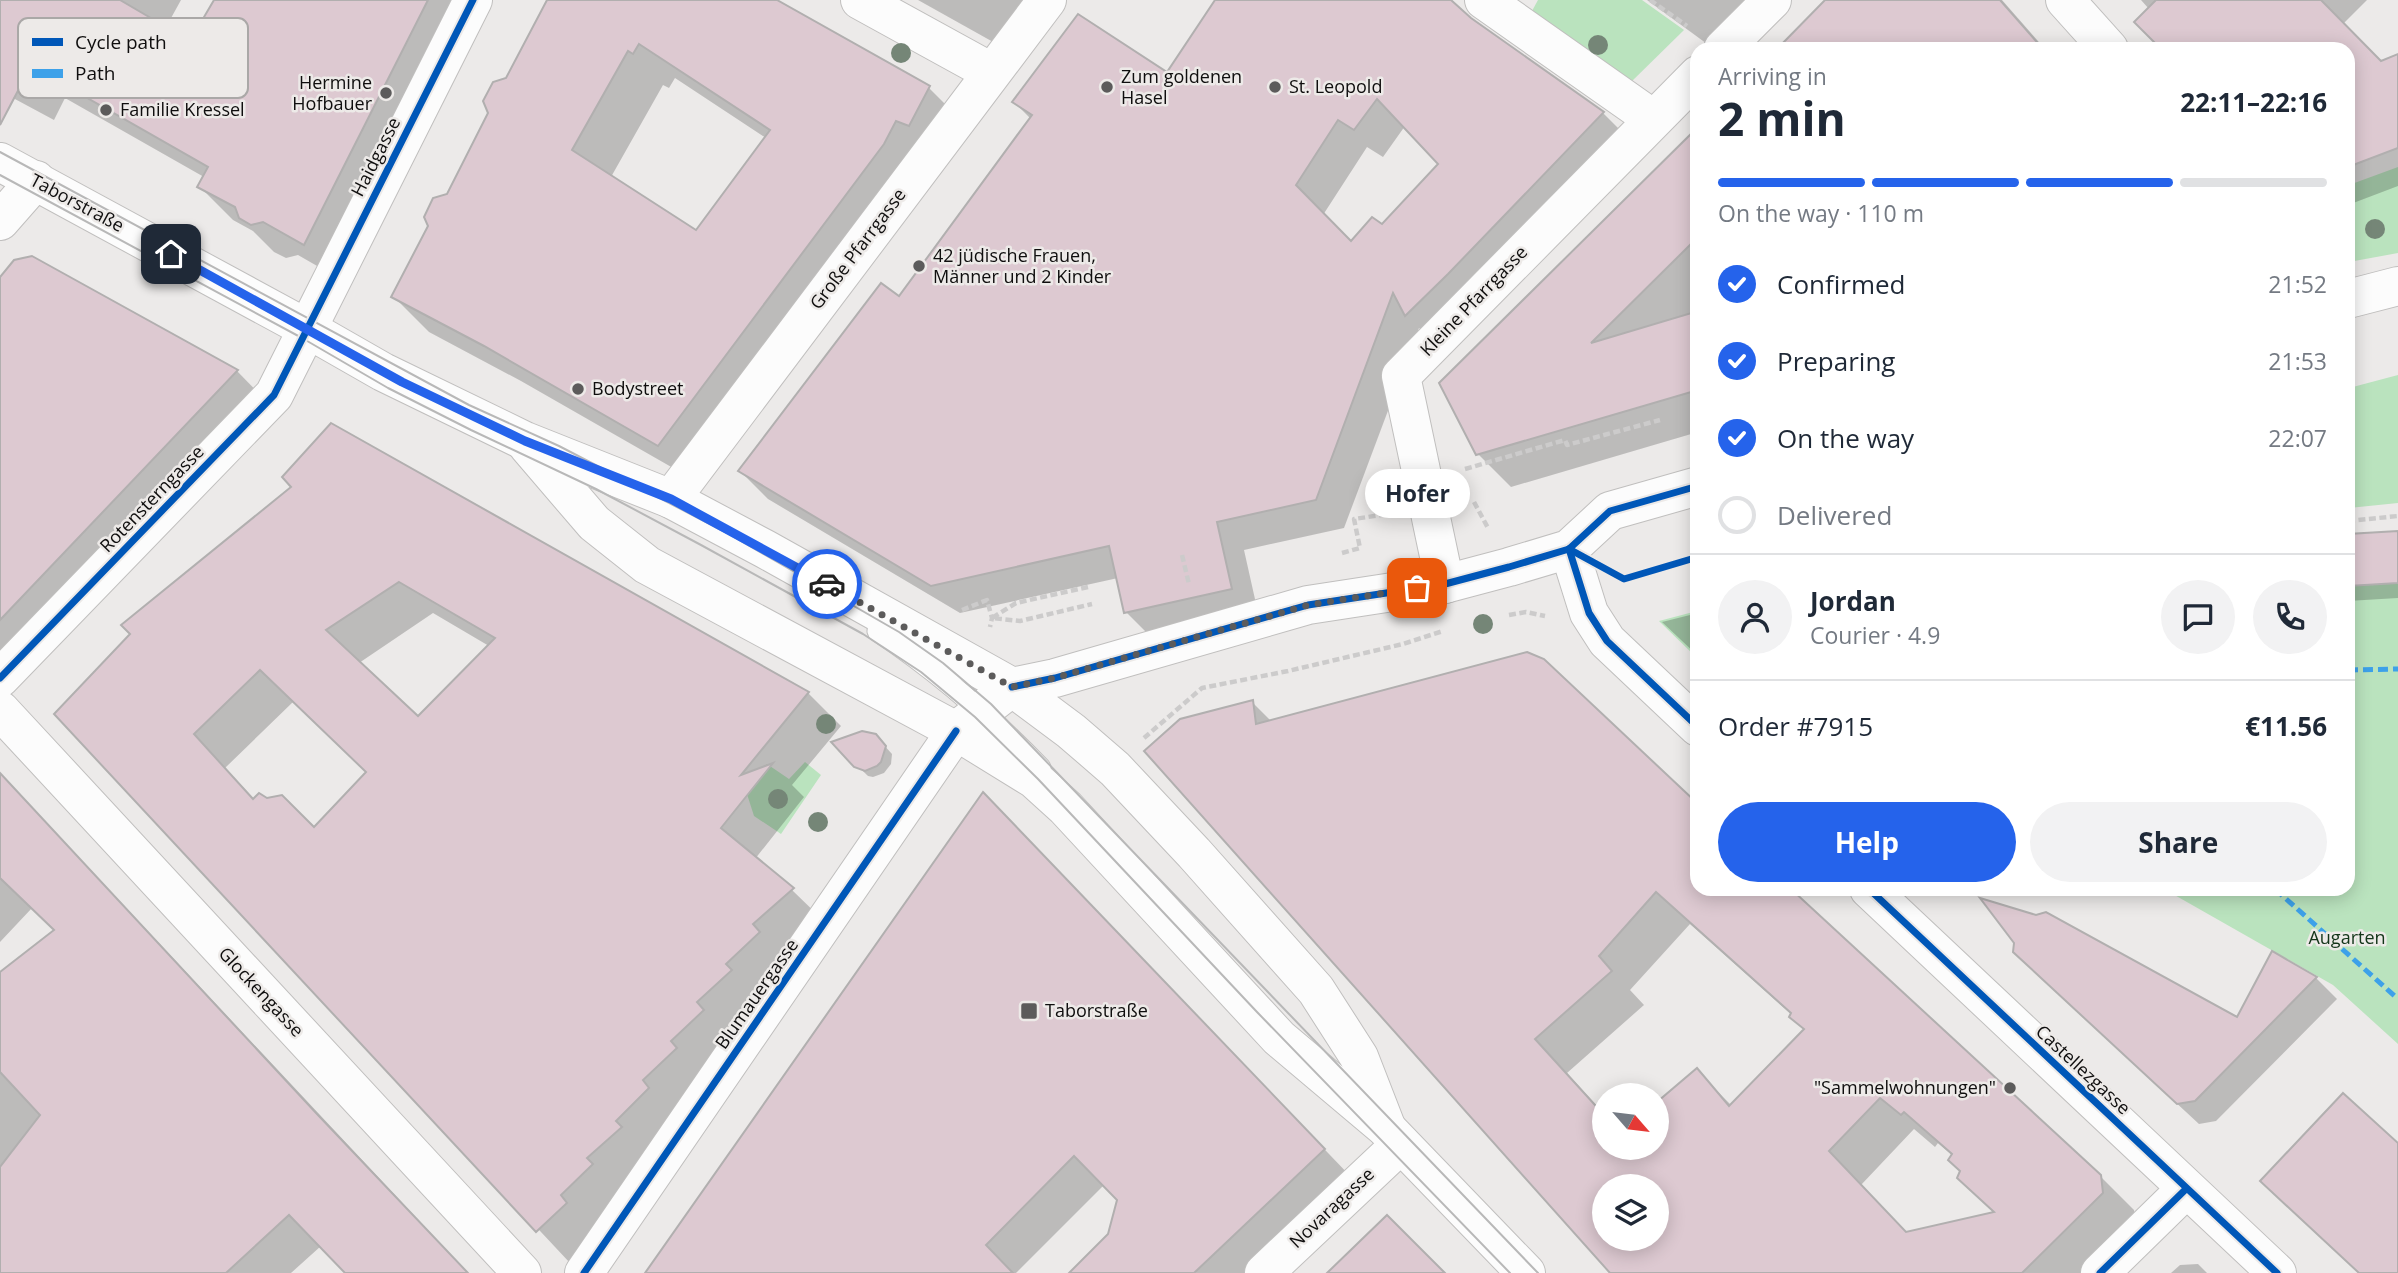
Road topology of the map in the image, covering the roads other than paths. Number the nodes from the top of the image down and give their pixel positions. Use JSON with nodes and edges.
{"nodes":[{"id":1,"x":473,"y":0,"type":"edge"},
{"id":2,"x":860,"y":0,"type":"edge"},
{"id":3,"x":1047,"y":0,"type":"edge"},
{"id":4,"x":1772,"y":0,"type":"edge"},
{"id":5,"x":2065,"y":0,"type":"edge"},
{"id":6,"x":1506,"y":6,"type":"edge"},
{"id":7,"x":1730,"y":42,"type":"edge"},
{"id":8,"x":2103,"y":42,"type":"edge"},
{"id":9,"x":991,"y":72,"type":"junction"},
{"id":10,"x":1690,"y":83,"type":"edge"},
{"id":11,"x":1653,"y":119,"type":"junction"},
{"id":12,"x":0,"y":162,"type":"edge"},
{"id":13,"x":36,"y":180,"type":"junction"},
{"id":14,"x":0,"y":222,"type":"edge"},
{"id":15,"x":2398,"y":286,"type":"edge"},
{"id":16,"x":2355,"y":297,"type":"edge"},
{"id":17,"x":306,"y":328,"type":"junction"},
{"id":18,"x":525,"y":441,"type":"junction"},
{"id":19,"x":1690,"y":487,"type":"edge"},
{"id":20,"x":671,"y":499,"type":"junction"},
{"id":21,"x":1569,"y":549,"type":"junction"},
{"id":22,"x":1445,"y":584,"type":"junction"},
{"id":23,"x":0,"y":678,"type":"edge"},
{"id":24,"x":1012,"y":687,"type":"junction"},
{"id":25,"x":0,"y":710,"type":"edge"},
{"id":26,"x":1690,"y":719,"type":"edge"},
{"id":27,"x":969,"y":721,"type":"junction"},
{"id":28,"x":1875,"y":896,"type":"edge"},
{"id":29,"x":1394,"y":1137,"type":"junction"},
{"id":30,"x":2186,"y":1189,"type":"junction"},
{"id":31,"x":522,"y":1273,"type":"edge"},
{"id":32,"x":584,"y":1273,"type":"edge"},
{"id":33,"x":1264,"y":1273,"type":"edge"},
{"id":34,"x":1526,"y":1273,"type":"edge"},
{"id":35,"x":2100,"y":1273,"type":"edge"},
{"id":36,"x":2277,"y":1273,"type":"edge"}],
"edges":[{"from":1,"to":17,"type":"street","name":"Haidgasse"},
{"from":2,"to":9,"type":"street"},
{"from":3,"to":9,"type":"street","name":"Große Pfarrgasse"},
{"from":4,"to":7,"type":"street"},
{"from":5,"to":8,"type":"street"},
{"from":6,"to":11,"type":"street"},
{"from":9,"to":20,"type":"street","name":"Große Pfarrgasse"},
{"from":10,"to":11,"type":"street","name":"Kleine Pfarrgasse"},
{"from":11,"to":22,"type":"street","name":"Kleine Pfarrgasse"},
{"from":12,"to":13,"type":"street","name":"Taborstraße"},
{"from":13,"to":14,"type":"street"},
{"from":13,"to":17,"type":"street","name":"Taborstraße"},
{"from":15,"to":16,"type":"street"},
{"from":17,"to":18,"type":"street","name":"Taborstraße"},
{"from":17,"to":23,"type":"street","name":"Rotensterngasse"},
{"from":18,"to":20,"type":"street","name":"Taborstraße"},
{"from":18,"to":27,"type":"lane","name":"Taborstraße"},
{"from":18,"to":27,"type":"street","name":"Taborstraße"},
{"from":19,"to":21,"type":"street"},
{"from":20,"to":24,"type":"street","name":"Taborstraße"},
{"from":21,"to":22,"type":"street"},
{"from":21,"to":26,"type":"street"},
{"from":22,"to":24,"type":"street"},
{"from":24,"to":27,"type":"street","name":"Blumauergasse"},
{"from":24,"to":29,"type":"street","name":"Taborstraße"},
{"from":25,"to":31,"type":"street","name":"Glockengasse"},
{"from":27,"to":29,"type":"street","name":"Taborstraße"},
{"from":27,"to":32,"type":"street","name":"Blumauergasse"},
{"from":28,"to":30,"type":"street","name":"Castellezgasse"},
{"from":29,"to":33,"type":"street","name":"Novaragasse"},
{"from":29,"to":34,"type":"street","name":"Taborstraße"},
{"from":30,"to":35,"type":"street"},
{"from":30,"to":36,"type":"street","name":"Castellezgasse"}]}
